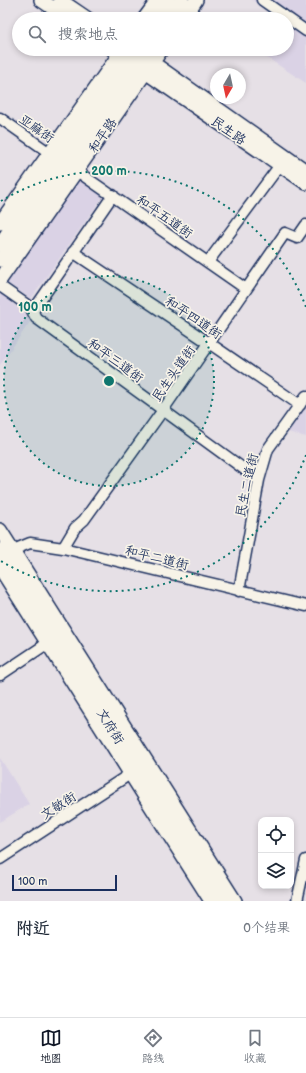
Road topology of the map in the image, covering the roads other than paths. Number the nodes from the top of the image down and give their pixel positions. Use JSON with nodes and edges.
{"nodes":[{"id":1,"x":41,"y":0,"type":"edge"},
{"id":2,"x":60,"y":0,"type":"edge"},
{"id":3,"x":158,"y":0,"type":"edge"},
{"id":4,"x":170,"y":0,"type":"edge"},
{"id":5,"x":182,"y":0,"type":"edge"},
{"id":6,"x":196,"y":0,"type":"edge"},
{"id":7,"x":262,"y":0,"type":"edge"},
{"id":8,"x":59,"y":12,"type":"edge"},
{"id":9,"x":78,"y":12,"type":"edge"},
{"id":10,"x":149,"y":12,"type":"edge"},
{"id":11,"x":161,"y":12,"type":"edge"},
{"id":12,"x":174,"y":12,"type":"edge"},
{"id":13,"x":188,"y":12,"type":"edge"},
{"id":14,"x":279,"y":12,"type":"edge"},
{"id":15,"x":294,"y":23,"type":"edge"},
{"id":16,"x":306,"y":31,"type":"edge"},
{"id":17,"x":133,"y":56,"type":"edge"},
{"id":18,"x":133,"y":56,"type":"edge"},
{"id":19,"x":135,"y":56,"type":"edge"},
{"id":20,"x":135,"y":56,"type":"edge"},
{"id":21,"x":0,"y":118,"type":"edge"},
{"id":22,"x":63,"y":162,"type":"junction"},
{"id":23,"x":280,"y":165,"type":"junction"},
{"id":24,"x":306,"y":172,"type":"edge"},
{"id":25,"x":306,"y":183,"type":"edge"},
{"id":26,"x":113,"y":195,"type":"junction"},
{"id":27,"x":0,"y":223,"type":"edge"},
{"id":28,"x":306,"y":226,"type":"edge"},
{"id":29,"x":0,"y":244,"type":"edge"},
{"id":30,"x":73,"y":252,"type":"junction"},
{"id":31,"x":0,"y":260,"type":"edge"},
{"id":32,"x":208,"y":262,"type":"junction"},
{"id":33,"x":0,"y":280,"type":"edge"},
{"id":34,"x":0,"y":286,"type":"edge"},
{"id":35,"x":246,"y":289,"type":"junction"},
{"id":36,"x":33,"y":311,"type":"junction"},
{"id":37,"x":209,"y":343,"type":"junction"},
{"id":38,"x":306,"y":396,"type":"edge"},
{"id":39,"x":300,"y":405,"type":"junction"},
{"id":40,"x":164,"y":410,"type":"junction"},
{"id":41,"x":259,"y":480,"type":"junction"},
{"id":42,"x":0,"y":530,"type":"edge"},
{"id":43,"x":63,"y":548,"type":"junction"},
{"id":44,"x":5,"y":552,"type":"edge"},
{"id":45,"x":0,"y":568,"type":"edge"},
{"id":46,"x":0,"y":582,"type":"edge"},
{"id":47,"x":239,"y":591,"type":"junction"},
{"id":48,"x":306,"y":606,"type":"edge"},
{"id":49,"x":45,"y":646,"type":"junction"},
{"id":50,"x":0,"y":675,"type":"edge"},
{"id":51,"x":127,"y":776,"type":"junction"},
{"id":52,"x":0,"y":859,"type":"edge"},
{"id":53,"x":306,"y":860,"type":"edge"},
{"id":54,"x":203,"y":901,"type":"edge"},
{"id":55,"x":211,"y":901,"type":"edge"},
{"id":56,"x":222,"y":901,"type":"edge"},
{"id":57,"x":235,"y":901,"type":"edge"},
{"id":58,"x":297,"y":901,"type":"edge"}],
"edges":[{"from":1,"to":8,"type":"main road"},
{"from":2,"to":9,"type":"main road"},
{"from":3,"to":10,"type":"main road"},
{"from":4,"to":11,"type":"main road"},
{"from":5,"to":12,"type":"main road"},
{"from":6,"to":13,"type":"main road"},
{"from":7,"to":14,"type":"street"},
{"from":15,"to":16,"type":"street"},
{"from":17,"to":22,"type":"main road","name":"和平路"},
{"from":18,"to":22,"type":"main road","name":"和平路"},
{"from":19,"to":23,"type":"main road","name":"民生路"},
{"from":20,"to":24,"type":"main road","name":"民生路"},
{"from":21,"to":22,"type":"street","name":"亚麻街"},
{"from":22,"to":26,"type":"street","name":"和平五道街"},
{"from":22,"to":27,"type":"main road","name":"和平路"},
{"from":22,"to":29,"type":"main road","name":"和平路"},
{"from":22,"to":31,"type":"main road","name":"和平路"},
{"from":22,"to":33,"type":"main road","name":"和平路"},
{"from":23,"to":25,"type":"main road","name":"民生路"},
{"from":23,"to":32,"type":"street"},
{"from":26,"to":30,"type":"street"},
{"from":26,"to":32,"type":"street","name":"和平五道街"},
{"from":28,"to":35,"type":"street","name":"民生头道街"},
{"from":30,"to":36,"type":"street"},
{"from":30,"to":37,"type":"street","name":"和平四道街"},
{"from":32,"to":35,"type":"street","name":"和平五道街"},
{"from":34,"to":36,"type":"street","name":"和平三道街"},
{"from":35,"to":37,"type":"street","name":"民生头道街"},
{"from":36,"to":40,"type":"street","name":"和平三道街"},
{"from":37,"to":39,"type":"street","name":"和平四道街"},
{"from":37,"to":40,"type":"street","name":"民生头道街"},
{"from":38,"to":39,"type":"street","name":"民生二道街"},
{"from":39,"to":41,"type":"street","name":"民生二道街"},
{"from":40,"to":41,"type":"street","name":"和平三道街"},
{"from":40,"to":43,"type":"street","name":"民生头道街"},
{"from":41,"to":47,"type":"street","name":"民生二道街"},
{"from":42,"to":44,"type":"main road"},
{"from":43,"to":44,"type":"street","name":"和平二道街"},
{"from":43,"to":47,"type":"street","name":"和平二道街"},
{"from":44,"to":56,"type":"main road","name":"文府街"},
{"from":44,"to":57,"type":"main road"},
{"from":45,"to":49,"type":"main road","name":"文府街"},
{"from":46,"to":49,"type":"main road","name":"文府街"},
{"from":47,"to":48,"type":"street","name":"和平二道街"},
{"from":49,"to":50,"type":"street"},
{"from":49,"to":51,"type":"main road","name":"文府街"},
{"from":51,"to":52,"type":"street","name":"文敏街"},
{"from":51,"to":54,"type":"main road","name":"文府街"},
{"from":51,"to":55,"type":"main road","name":"文府街"},
{"from":53,"to":58,"type":"street"}]}
